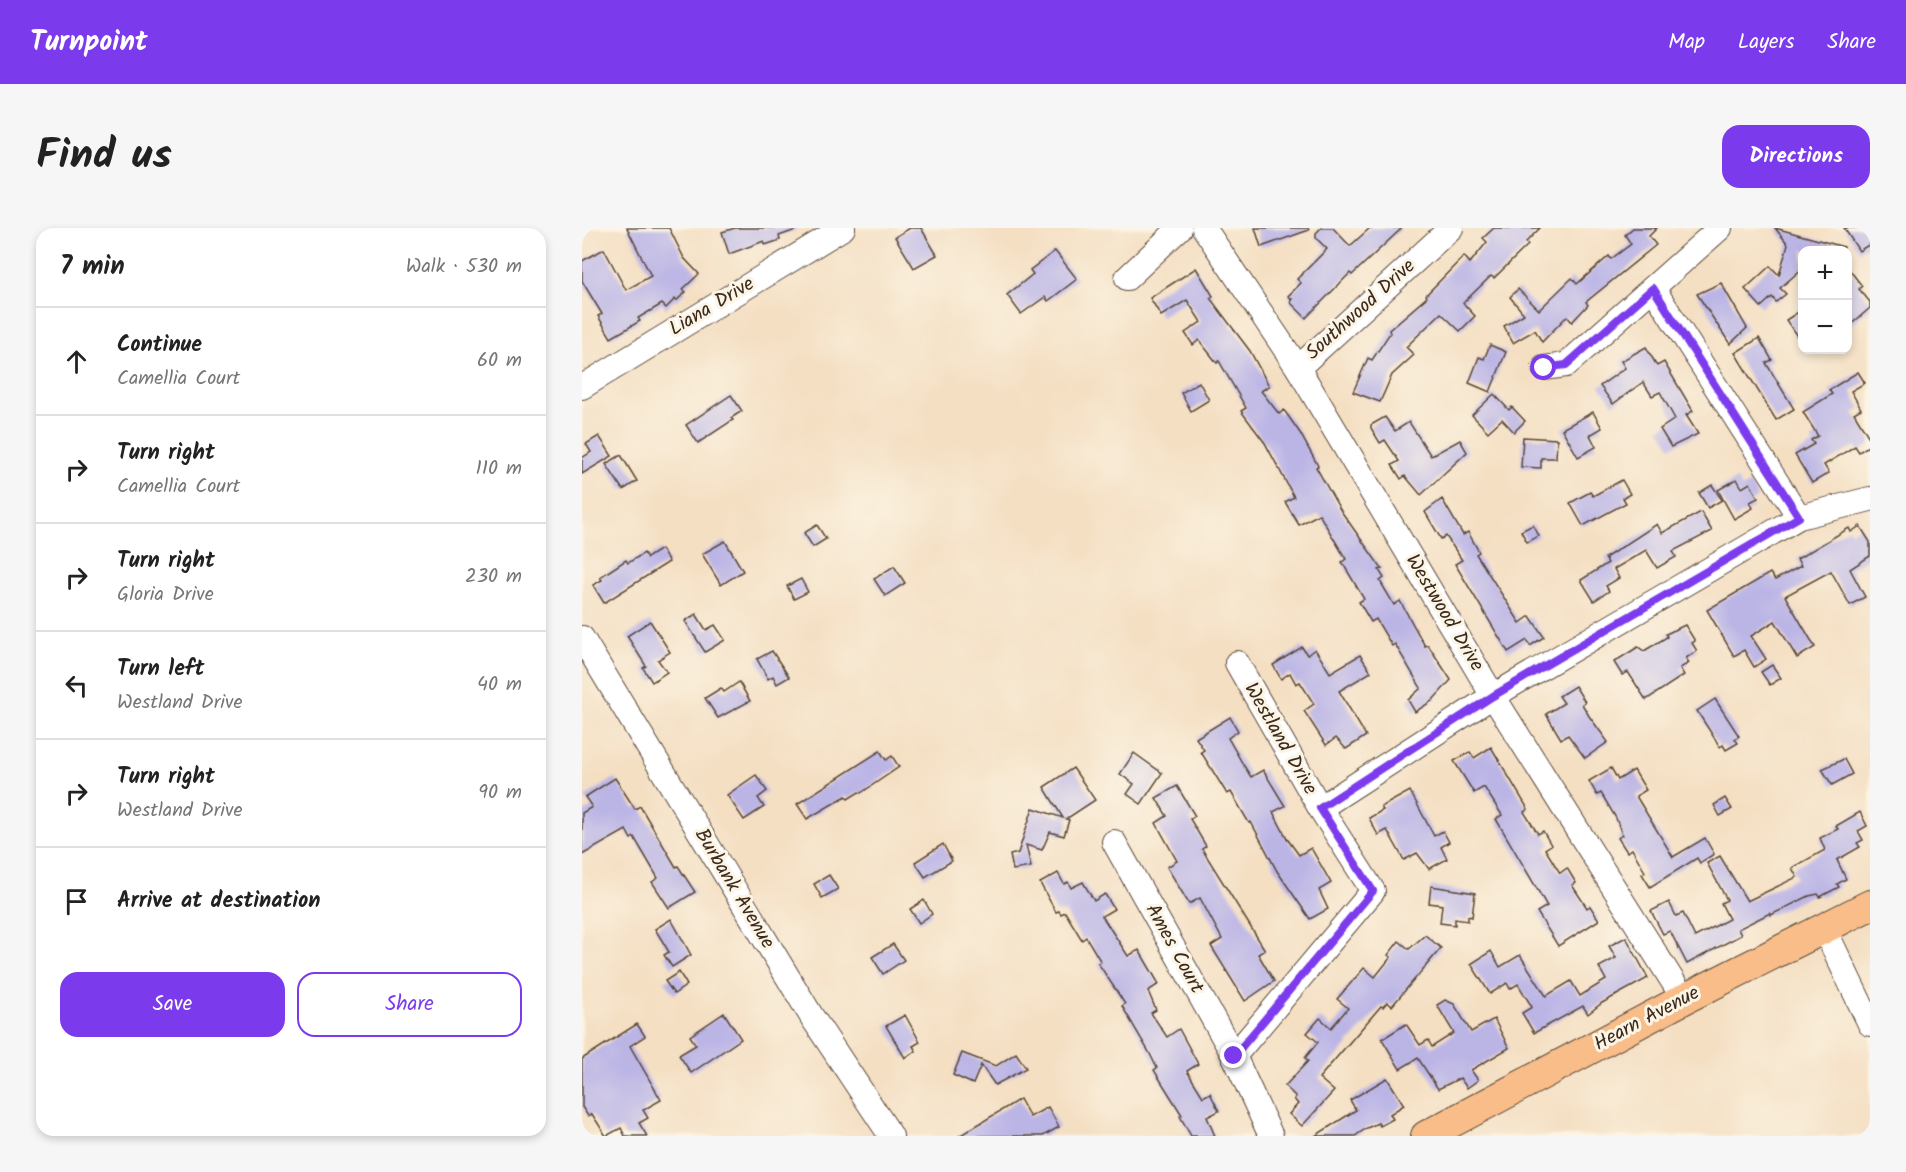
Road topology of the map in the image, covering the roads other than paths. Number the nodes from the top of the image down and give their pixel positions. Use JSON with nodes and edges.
{"nodes":[{"id":1,"x":843,"y":228,"type":"edge"},
{"id":2,"x":1180,"y":228,"type":"edge"},
{"id":3,"x":1204,"y":228,"type":"edge"},
{"id":4,"x":1451,"y":228,"type":"edge"},
{"id":5,"x":1720,"y":228,"type":"edge"},
{"id":6,"x":1127,"y":278,"type":"dead end"},
{"id":7,"x":1653,"y":288,"type":"junction"},
{"id":8,"x":1298,"y":368,"type":"junction"},
{"id":9,"x":1544,"y":368,"type":"dead end"},
{"id":10,"x":582,"y":387,"type":"edge"},
{"id":11,"x":1870,"y":499,"type":"edge"},
{"id":12,"x":1799,"y":517,"type":"junction"},
{"id":13,"x":582,"y":638,"type":"edge"},
{"id":14,"x":1237,"y":663,"type":"dead end"},
{"id":15,"x":1493,"y":696,"type":"junction"},
{"id":16,"x":1320,"y":808,"type":"junction"},
{"id":17,"x":1114,"y":842,"type":"dead end"},
{"id":18,"x":1870,"y":905,"type":"edge"},
{"id":19,"x":1824,"y":928,"type":"junction"},
{"id":20,"x":1684,"y":999,"type":"junction"},
{"id":21,"x":1870,"y":1024,"type":"edge"},
{"id":22,"x":1234,"y":1056,"type":"junction"},
{"id":23,"x":891,"y":1136,"type":"edge"},
{"id":24,"x":1271,"y":1136,"type":"edge"},
{"id":25,"x":1426,"y":1136,"type":"edge"}],
"edges":[{"from":1,"to":10,"type":"street","name":"Liana Drive"},
{"from":2,"to":6,"type":"street"},
{"from":3,"to":8,"type":"street","name":"Westwood Drive"},
{"from":4,"to":8,"type":"street","name":"Southwood Drive"},
{"from":5,"to":7,"type":"street"},
{"from":7,"to":9,"type":"street"},
{"from":7,"to":12,"type":"street"},
{"from":8,"to":15,"type":"street","name":"Westwood Drive"},
{"from":11,"to":12,"type":"street"},
{"from":12,"to":15,"type":"street"},
{"from":13,"to":23,"type":"street","name":"Burbank Avenue"},
{"from":14,"to":16,"type":"street","name":"Westland Drive"},
{"from":15,"to":16,"type":"street"},
{"from":15,"to":20,"type":"street","name":"Westwood Drive"},
{"from":16,"to":22,"type":"street","name":"Westland Drive"},
{"from":17,"to":22,"type":"street","name":"Ames Court"},
{"from":18,"to":19,"type":"main road","name":"Hearn Avenue"},
{"from":19,"to":20,"type":"main road","name":"Hearn Avenue"},
{"from":19,"to":21,"type":"street"},
{"from":20,"to":25,"type":"main road","name":"Hearn Avenue"},
{"from":22,"to":24,"type":"street"}]}
